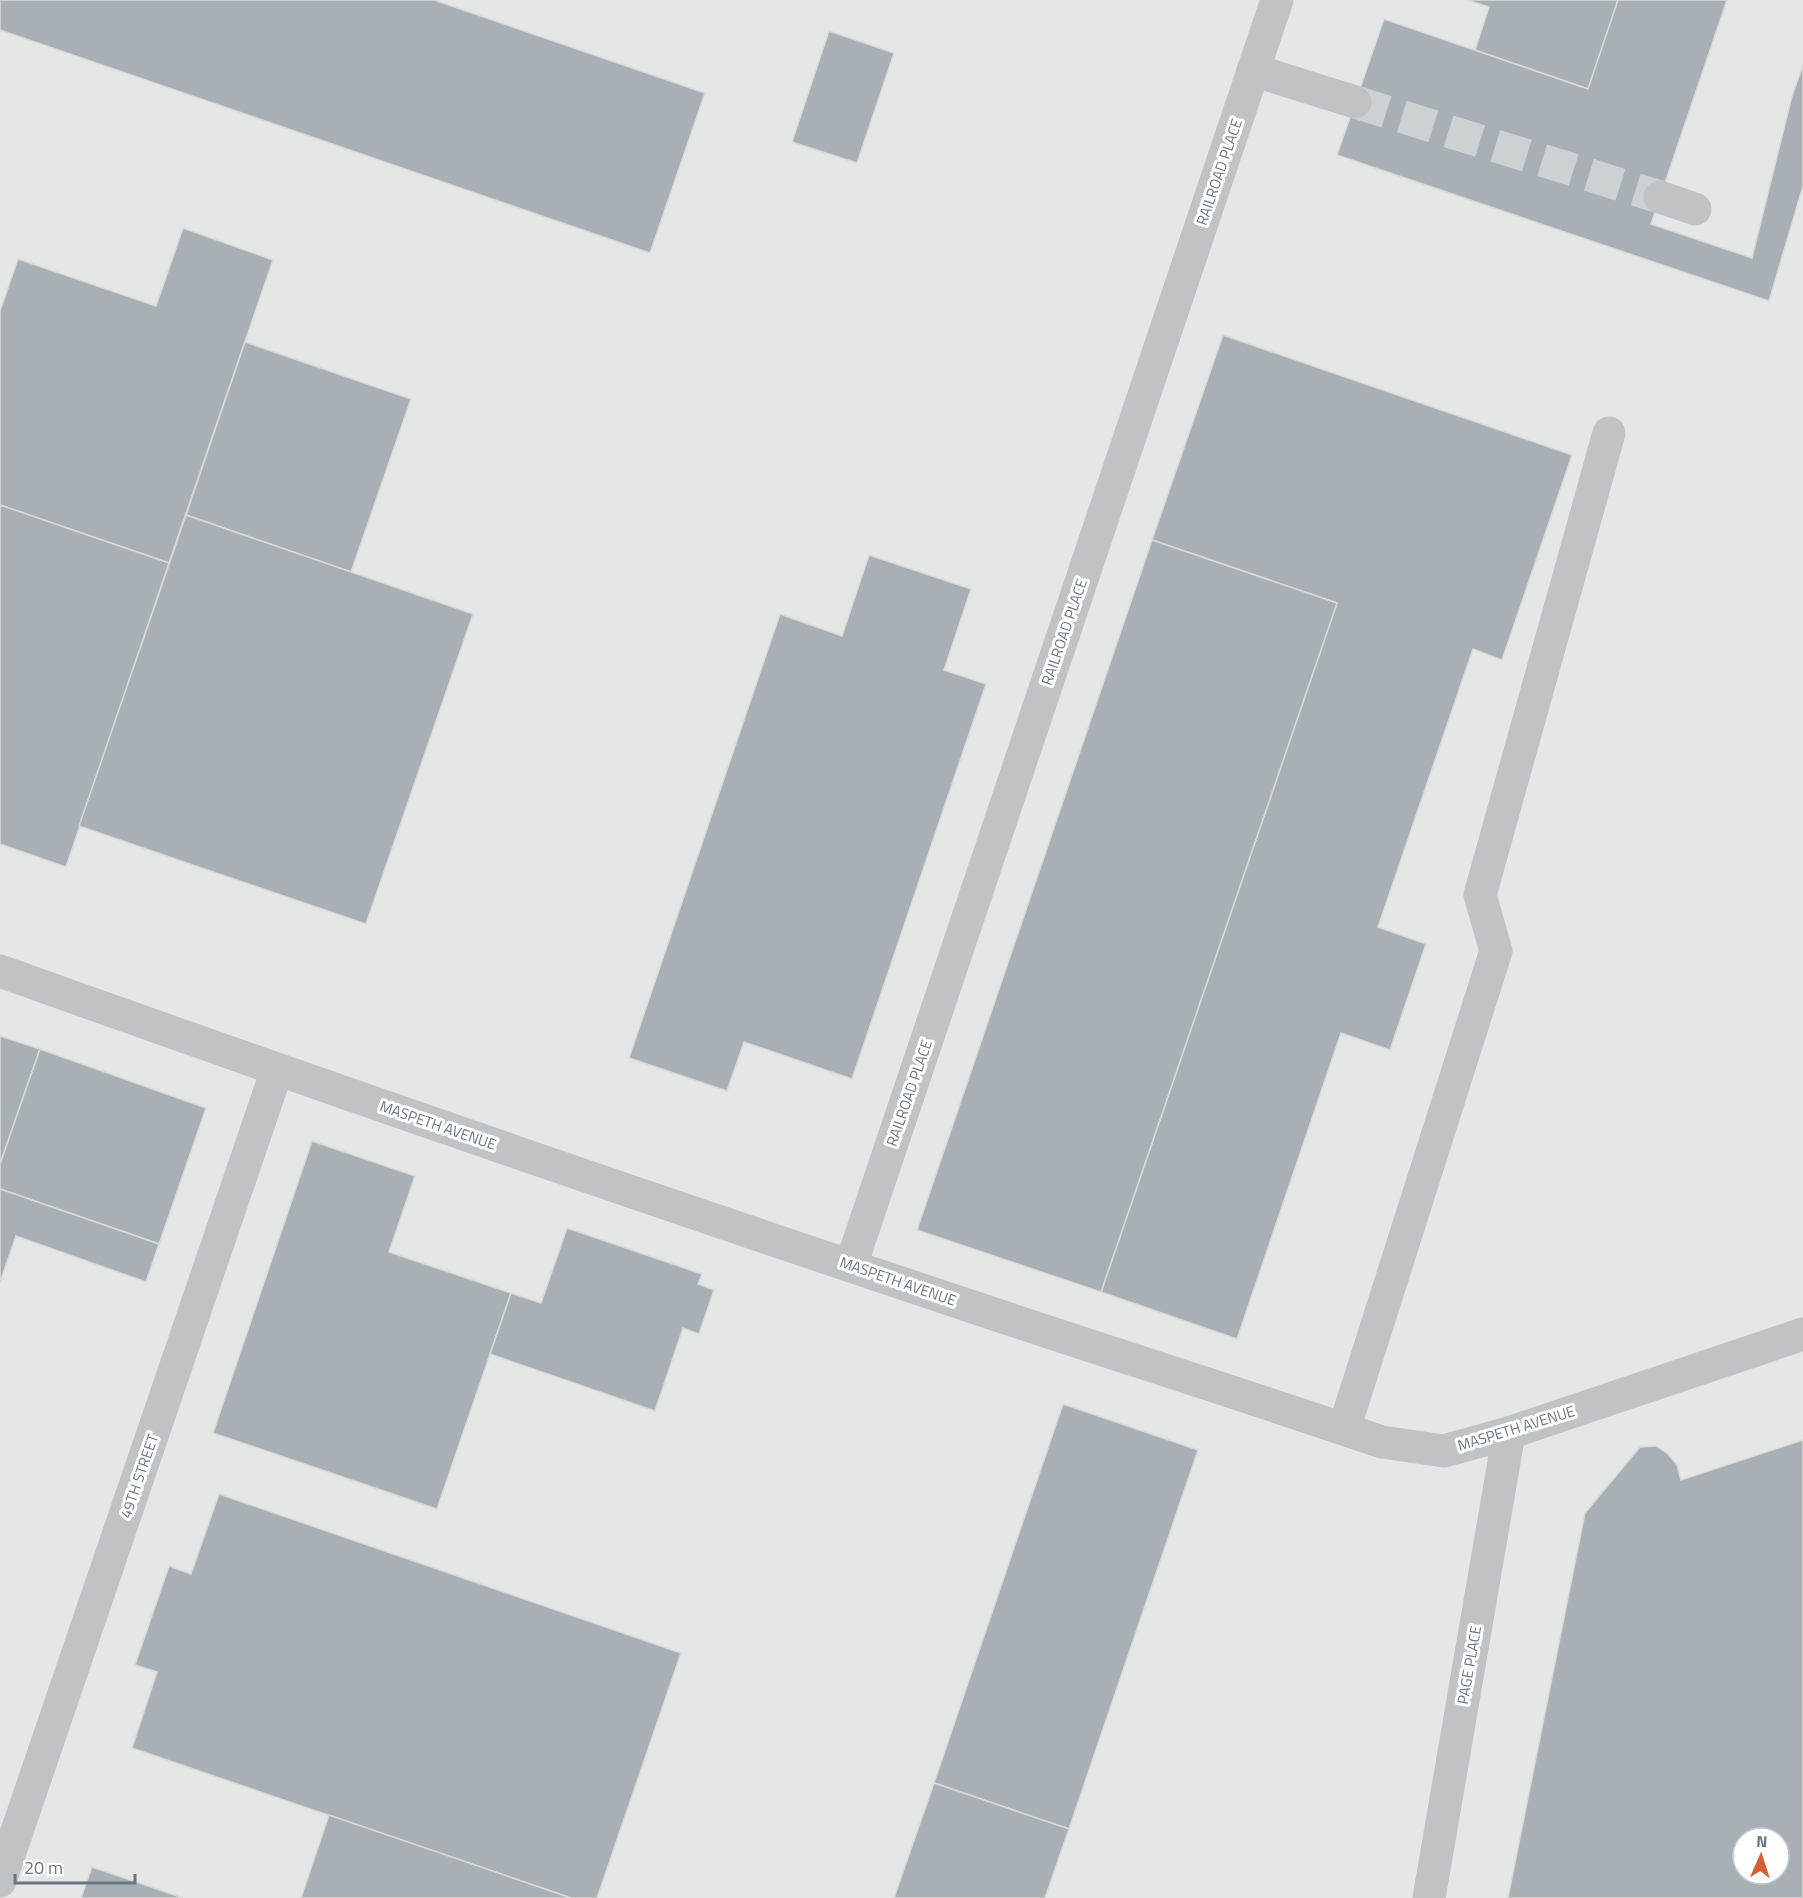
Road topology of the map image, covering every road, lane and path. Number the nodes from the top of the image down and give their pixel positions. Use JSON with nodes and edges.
{"nodes":[{"id":1,"x":1277,"y":0,"type":"edge"},
{"id":2,"x":1253,"y":70,"type":"junction"},
{"id":3,"x":1355,"y":102,"type":"tunnel mouth"},
{"id":4,"x":1660,"y":197,"type":"tunnel mouth"},
{"id":5,"x":1695,"y":208,"type":"dead end"},
{"id":6,"x":1609,"y":433,"type":"dead end"},
{"id":7,"x":0,"y":971,"type":"edge"},
{"id":8,"x":278,"y":1070,"type":"junction"},
{"id":9,"x":851,"y":1265,"type":"junction"},
{"id":10,"x":1803,"y":1334,"type":"edge"},
{"id":11,"x":1344,"y":1429,"type":"junction"},
{"id":12,"x":1509,"y":1432,"type":"junction"},
{"id":13,"x":0,"y":1881,"type":"edge"},
{"id":14,"x":1429,"y":1898,"type":"edge"}],
"edges":[{"from":1,"to":2,"type":"street","name":"RAILROAD PLACE"},
{"from":2,"to":3,"type":"street"},
{"from":2,"to":9,"type":"street","name":"RAILROAD PLACE"},
{"from":4,"to":5,"type":"street"},
{"from":6,"to":11,"type":"street"},
{"from":7,"to":8,"type":"street","name":"MASPETH AVENUE"},
{"from":8,"to":9,"type":"street","name":"MASPETH AVENUE"},
{"from":8,"to":13,"type":"street","name":"49TH STREET"},
{"from":9,"to":11,"type":"street","name":"MASPETH AVENUE"},
{"from":10,"to":12,"type":"street","name":"MASPETH AVENUE"},
{"from":11,"to":12,"type":"street","name":"MASPETH AVENUE"},
{"from":12,"to":14,"type":"street","name":"PAGE PLACE"}]}
